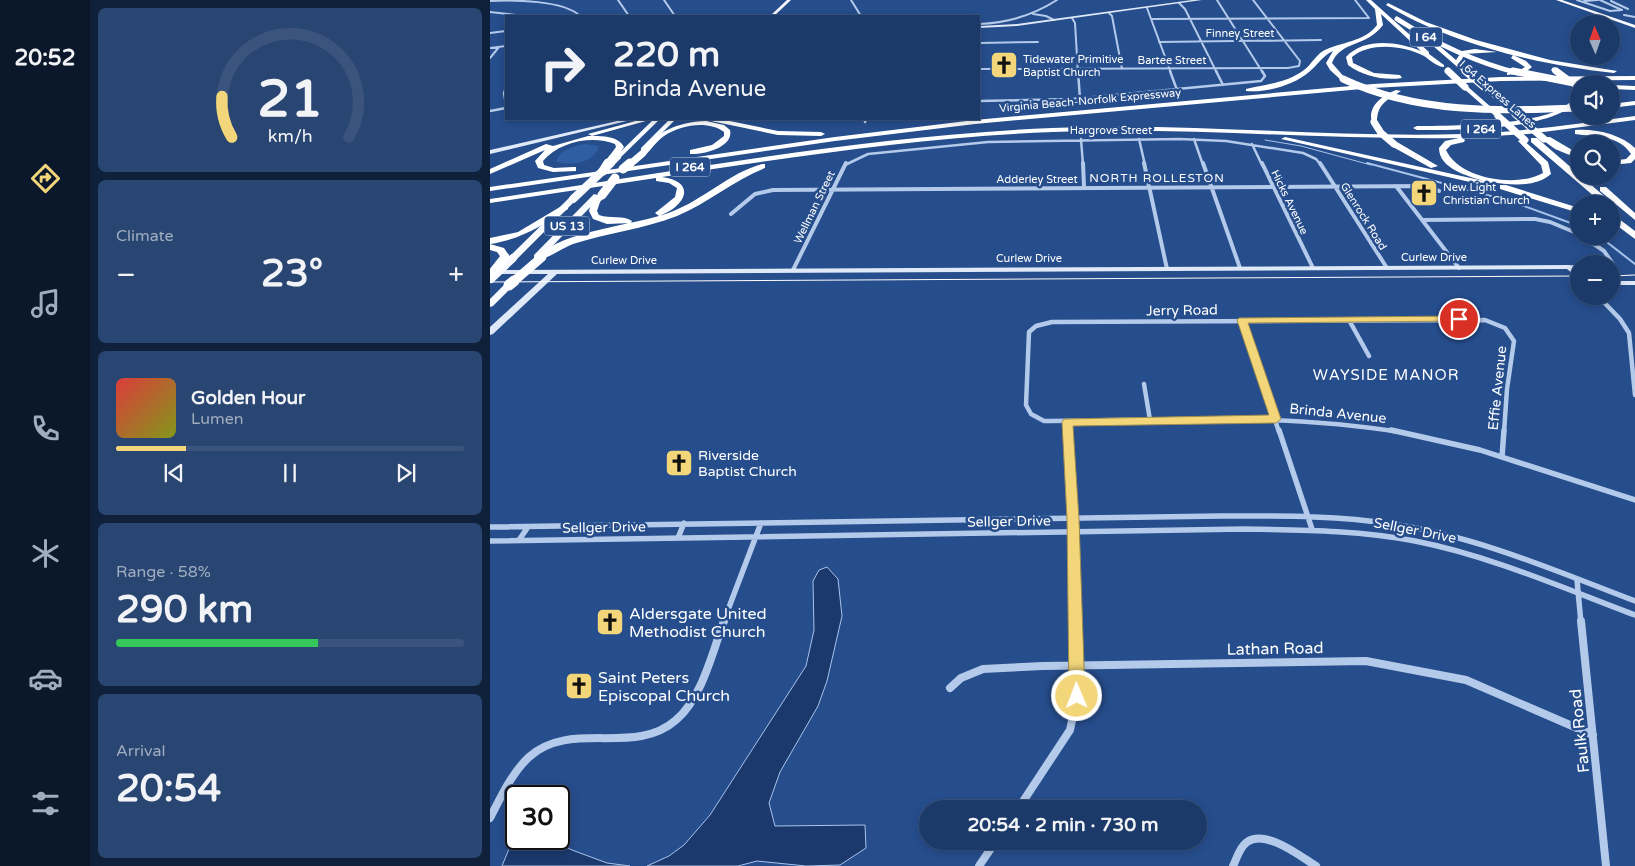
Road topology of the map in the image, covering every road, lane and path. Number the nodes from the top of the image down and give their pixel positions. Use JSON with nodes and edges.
{"nodes":[{"id":1,"x":618,"y":0,"type":"edge"},
{"id":2,"x":664,"y":0,"type":"edge"},
{"id":3,"x":789,"y":0,"type":"edge"},
{"id":4,"x":851,"y":0,"type":"edge"},
{"id":5,"x":1057,"y":0,"type":"edge"},
{"id":6,"x":1200,"y":0,"type":"edge"},
{"id":7,"x":1217,"y":0,"type":"edge"},
{"id":8,"x":1253,"y":0,"type":"edge"},
{"id":9,"x":1355,"y":0,"type":"edge"},
{"id":10,"x":1368,"y":0,"type":"edge"},
{"id":11,"x":1375,"y":0,"type":"edge"},
{"id":12,"x":1558,"y":0,"type":"edge"},
{"id":13,"x":1565,"y":0,"type":"edge"},
{"id":14,"x":1578,"y":0,"type":"edge"},
{"id":15,"x":1599,"y":0,"type":"edge"},
{"id":16,"x":490,"y":1,"type":"edge"},
{"id":17,"x":1581,"y":1,"type":"junction"},
{"id":18,"x":1386,"y":2,"type":"edge"},
{"id":19,"x":1609,"y":2,"type":"edge"},
{"id":20,"x":1179,"y":3,"type":"junction"},
{"id":21,"x":1591,"y":4,"type":"junction"},
{"id":22,"x":1615,"y":4,"type":"junction"},
{"id":23,"x":1598,"y":7,"type":"junction"},
{"id":24,"x":1147,"y":8,"type":"junction"},
{"id":25,"x":1377,"y":8,"type":"junction"},
{"id":26,"x":1629,"y":8,"type":"dead end"},
{"id":27,"x":1622,"y":10,"type":"junction"},
{"id":28,"x":490,"y":12,"type":"edge"},
{"id":29,"x":1109,"y":13,"type":"junction"},
{"id":30,"x":1628,"y":13,"type":"dead end"},
{"id":31,"x":1032,"y":14,"type":"junction"},
{"id":32,"x":516,"y":15,"type":"edge"},
{"id":33,"x":579,"y":15,"type":"edge"},
{"id":34,"x":627,"y":15,"type":"edge"},
{"id":35,"x":674,"y":15,"type":"edge"},
{"id":36,"x":773,"y":15,"type":"edge"},
{"id":37,"x":860,"y":15,"type":"edge"},
{"id":38,"x":1624,"y":15,"type":"dead end"},
{"id":39,"x":1635,"y":16,"type":"edge"},
{"id":40,"x":1072,"y":18,"type":"junction"},
{"id":41,"x":1151,"y":19,"type":"junction"},
{"id":42,"x":1190,"y":19,"type":"junction"},
{"id":43,"x":1229,"y":19,"type":"junction"},
{"id":44,"x":1268,"y":19,"type":"junction"},
{"id":45,"x":1051,"y":20,"type":"junction"},
{"id":46,"x":1397,"y":20,"type":"junction"},
{"id":47,"x":980,"y":25,"type":"edge"},
{"id":48,"x":980,"y":25,"type":"edge"},
{"id":49,"x":1635,"y":26,"type":"edge"},
{"id":50,"x":505,"y":31,"type":"edge"},
{"id":51,"x":490,"y":32,"type":"edge"},
{"id":52,"x":1321,"y":40,"type":"dead end"},
{"id":53,"x":1285,"y":41,"type":"junction"},
{"id":54,"x":980,"y":42,"type":"edge"},
{"id":55,"x":1038,"y":42,"type":"dead end"},
{"id":56,"x":1159,"y":42,"type":"junction"},
{"id":57,"x":1201,"y":42,"type":"junction"},
{"id":58,"x":1243,"y":42,"type":"junction"},
{"id":59,"x":505,"y":45,"type":"edge"},
{"id":60,"x":505,"y":45,"type":"edge"},
{"id":61,"x":1348,"y":45,"type":"junction"},
{"id":62,"x":1486,"y":45,"type":"junction"},
{"id":63,"x":490,"y":46,"type":"edge"},
{"id":64,"x":499,"y":47,"type":"junction"},
{"id":65,"x":490,"y":58,"type":"edge"},
{"id":66,"x":1442,"y":66,"type":"junction"},
{"id":67,"x":1169,"y":68,"type":"junction"},
{"id":68,"x":1214,"y":68,"type":"junction"},
{"id":69,"x":1260,"y":68,"type":"junction"},
{"id":70,"x":980,"y":69,"type":"edge"},
{"id":71,"x":1077,"y":69,"type":"junction"},
{"id":72,"x":1122,"y":69,"type":"junction"},
{"id":73,"x":1465,"y":71,"type":"junction"},
{"id":74,"x":1490,"y":75,"type":"junction"},
{"id":75,"x":1635,"y":75,"type":"edge"},
{"id":76,"x":1442,"y":77,"type":"junction"},
{"id":77,"x":1570,"y":80,"type":"edge"},
{"id":78,"x":1452,"y":81,"type":"junction"},
{"id":79,"x":1570,"y":84,"type":"edge"},
{"id":80,"x":1222,"y":86,"type":"junction"},
{"id":81,"x":1620,"y":87,"type":"edge"},
{"id":82,"x":1633,"y":88,"type":"edge"},
{"id":83,"x":1176,"y":90,"type":"junction"},
{"id":84,"x":1210,"y":95,"type":"junction"},
{"id":85,"x":1080,"y":99,"type":"junction"},
{"id":86,"x":980,"y":101,"type":"edge"},
{"id":87,"x":1570,"y":106,"type":"edge"},
{"id":88,"x":505,"y":108,"type":"edge"},
{"id":89,"x":1570,"y":108,"type":"edge"},
{"id":90,"x":1635,"y":110,"type":"edge"},
{"id":91,"x":490,"y":111,"type":"edge"},
{"id":92,"x":1620,"y":113,"type":"edge"},
{"id":93,"x":1502,"y":115,"type":"junction"},
{"id":94,"x":980,"y":116,"type":"edge"},
{"id":95,"x":1635,"y":118,"type":"edge"},
{"id":96,"x":628,"y":120,"type":"edge"},
{"id":97,"x":646,"y":120,"type":"edge"},
{"id":98,"x":656,"y":120,"type":"edge"},
{"id":99,"x":672,"y":120,"type":"edge"},
{"id":100,"x":716,"y":120,"type":"edge"},
{"id":101,"x":948,"y":120,"type":"edge"},
{"id":102,"x":1570,"y":121,"type":"edge"},
{"id":103,"x":916,"y":123,"type":"junction"},
{"id":104,"x":1396,"y":128,"type":"dead end"},
{"id":105,"x":1410,"y":128,"type":"dead end"},
{"id":106,"x":1354,"y":129,"type":"junction"},
{"id":107,"x":1198,"y":130,"type":"junction"},
{"id":108,"x":1531,"y":132,"type":"junction"},
{"id":109,"x":1503,"y":134,"type":"junction"},
{"id":110,"x":1081,"y":139,"type":"junction"},
{"id":111,"x":1139,"y":139,"type":"junction"},
{"id":112,"x":1194,"y":139,"type":"junction"},
{"id":113,"x":1546,"y":139,"type":"junction"},
{"id":114,"x":1523,"y":140,"type":"junction"},
{"id":115,"x":1252,"y":144,"type":"junction"},
{"id":116,"x":835,"y":150,"type":"junction"},
{"id":117,"x":490,"y":152,"type":"edge"},
{"id":118,"x":886,"y":152,"type":"joint"},
{"id":119,"x":1570,"y":153,"type":"edge"},
{"id":120,"x":1635,"y":155,"type":"edge"},
{"id":121,"x":642,"y":156,"type":"junction"},
{"id":122,"x":1570,"y":160,"type":"edge"},
{"id":123,"x":1620,"y":161,"type":"edge"},
{"id":124,"x":618,"y":162,"type":"junction"},
{"id":125,"x":603,"y":171,"type":"joint"},
{"id":126,"x":490,"y":172,"type":"edge"},
{"id":127,"x":1326,"y":173,"type":"joint"},
{"id":128,"x":614,"y":178,"type":"joint"},
{"id":129,"x":490,"y":183,"type":"edge"},
{"id":130,"x":1492,"y":185,"type":"junction"},
{"id":131,"x":1598,"y":185,"type":"edge"},
{"id":132,"x":594,"y":186,"type":"junction"},
{"id":133,"x":1211,"y":186,"type":"junction"},
{"id":134,"x":1273,"y":186,"type":"junction"},
{"id":135,"x":1334,"y":186,"type":"junction"},
{"id":136,"x":1396,"y":186,"type":"junction"},
{"id":137,"x":1084,"y":187,"type":"junction"},
{"id":138,"x":1148,"y":187,"type":"junction"},
{"id":139,"x":490,"y":189,"type":"edge"},
{"id":140,"x":832,"y":189,"type":"junction"},
{"id":141,"x":1439,"y":191,"type":"dead end"},
{"id":142,"x":556,"y":192,"type":"junction"},
{"id":143,"x":600,"y":195,"type":"junction"},
{"id":144,"x":1587,"y":195,"type":"edge"},
{"id":145,"x":1598,"y":195,"type":"edge"},
{"id":146,"x":490,"y":196,"type":"edge"},
{"id":147,"x":490,"y":202,"type":"edge"},
{"id":148,"x":490,"y":206,"type":"edge"},
{"id":149,"x":564,"y":207,"type":"junction"},
{"id":150,"x":1570,"y":209,"type":"edge"},
{"id":151,"x":731,"y":214,"type":"dead end"},
{"id":152,"x":1620,"y":214,"type":"edge"},
{"id":153,"x":1635,"y":217,"type":"edge"},
{"id":154,"x":1423,"y":220,"type":"junction"},
{"id":155,"x":1620,"y":224,"type":"edge"},
{"id":156,"x":1635,"y":227,"type":"edge"},
{"id":157,"x":1570,"y":230,"type":"edge"},
{"id":158,"x":1620,"y":234,"type":"edge"},
{"id":159,"x":1635,"y":236,"type":"edge"},
{"id":160,"x":490,"y":241,"type":"edge"},
{"id":161,"x":1635,"y":243,"type":"edge"},
{"id":162,"x":1595,"y":245,"type":"edge"},
{"id":163,"x":490,"y":247,"type":"edge"},
{"id":164,"x":1607,"y":255,"type":"edge"},
{"id":165,"x":539,"y":257,"type":"junction"},
{"id":166,"x":509,"y":258,"type":"junction"},
{"id":167,"x":1569,"y":267,"type":"edge"},
{"id":168,"x":1240,"y":268,"type":"junction"},
{"id":169,"x":1313,"y":268,"type":"junction"},
{"id":170,"x":1387,"y":268,"type":"junction"},
{"id":171,"x":1459,"y":268,"type":"junction"},
{"id":172,"x":1167,"y":269,"type":"junction"},
{"id":173,"x":793,"y":270,"type":"junction"},
{"id":174,"x":556,"y":272,"type":"junction"},
{"id":175,"x":490,"y":274,"type":"edge"},
{"id":176,"x":490,"y":280,"type":"edge"},
{"id":177,"x":1620,"y":283,"type":"edge"},
{"id":178,"x":1635,"y":283,"type":"edge"},
{"id":179,"x":509,"y":285,"type":"joint"},
{"id":180,"x":490,"y":304,"type":"edge"},
{"id":181,"x":1607,"y":305,"type":"edge"},
{"id":182,"x":1242,"y":320,"type":"junction"},
{"id":183,"x":1349,"y":320,"type":"junction"},
{"id":184,"x":1502,"y":327,"type":"joint"},
{"id":185,"x":490,"y":332,"type":"edge"},
{"id":186,"x":1369,"y":356,"type":"dead end"},
{"id":187,"x":1144,"y":384,"type":"dead end"},
{"id":188,"x":1635,"y":395,"type":"edge"},
{"id":189,"x":1031,"y":414,"type":"joint"},
{"id":190,"x":1276,"y":419,"type":"junction"},
{"id":191,"x":1150,"y":420,"type":"junction"},
{"id":192,"x":1068,"y":422,"type":"junction"},
{"id":193,"x":1502,"y":457,"type":"junction"},
{"id":194,"x":1635,"y":500,"type":"edge"},
{"id":195,"x":1308,"y":516,"type":"junction"},
{"id":196,"x":1073,"y":519,"type":"junction"},
{"id":197,"x":761,"y":523,"type":"junction"},
{"id":198,"x":684,"y":524,"type":"junction"},
{"id":199,"x":490,"y":527,"type":"edge"},
{"id":200,"x":528,"y":527,"type":"junction"},
{"id":201,"x":1312,"y":529,"type":"junction"},
{"id":202,"x":1073,"y":532,"type":"junction"},
{"id":203,"x":756,"y":537,"type":"junction"},
{"id":204,"x":678,"y":538,"type":"junction"},
{"id":205,"x":519,"y":540,"type":"junction"},
{"id":206,"x":490,"y":541,"type":"edge"},
{"id":207,"x":1577,"y":580,"type":"junction"},
{"id":208,"x":1579,"y":594,"type":"junction"},
{"id":209,"x":1635,"y":601,"type":"edge"},
{"id":210,"x":1635,"y":615,"type":"edge"},
{"id":211,"x":1076,"y":665,"type":"junction"},
{"id":212,"x":950,"y":688,"type":"dead end"},
{"id":213,"x":1593,"y":735,"type":"junction"},
{"id":214,"x":1024,"y":800,"type":"edge"},
{"id":215,"x":490,"y":818,"type":"edge"},
{"id":216,"x":990,"y":850,"type":"edge"},
{"id":217,"x":979,"y":866,"type":"edge"},
{"id":218,"x":1233,"y":866,"type":"edge"},
{"id":219,"x":1316,"y":866,"type":"edge"},
{"id":220,"x":1606,"y":866,"type":"edge"}],
"edges":[{"from":1,"to":34,"type":"street"},
{"from":2,"to":35,"type":"street"},
{"from":3,"to":36,"type":"main road"},
{"from":4,"to":37,"type":"street"},
{"from":5,"to":31,"type":"street"},
{"from":6,"to":20,"type":"street"},
{"from":7,"to":43,"type":"street"},
{"from":8,"to":44,"type":"street"},
{"from":9,"to":44,"type":"street"},
{"from":10,"to":25,"type":"highway","number":"I 64"},
{"from":11,"to":46,"type":"highway","name":"I 64 Express Lanes"},
{"from":12,"to":49,"type":"main road"},
{"from":13,"to":49,"type":"main road"},
{"from":14,"to":17,"type":"street"},
{"from":15,"to":17,"type":"street"},
{"from":15,"to":19,"type":"street"},
{"from":16,"to":33,"type":"street"},
{"from":17,"to":21,"type":"street"},
{"from":18,"to":62,"type":"highway"},
{"from":18,"to":73,"type":"highway","number":"I 64"},
{"from":19,"to":21,"type":"street"},
{"from":19,"to":22,"type":"street"},
{"from":20,"to":24,"type":"street"},
{"from":20,"to":42,"type":"street"},
{"from":21,"to":23,"type":"street"},
{"from":22,"to":23,"type":"street"},
{"from":22,"to":26,"type":"street"},
{"from":22,"to":27,"type":"street"},
{"from":23,"to":27,"type":"street"},
{"from":24,"to":29,"type":"street"},
{"from":24,"to":41,"type":"street"},
{"from":25,"to":61,"type":"highway"},
{"from":25,"to":66,"type":"highway","number":"I 64"},
{"from":27,"to":30,"type":"street"},
{"from":28,"to":32,"type":"street"},
{"from":29,"to":40,"type":"street"},
{"from":29,"to":72,"type":"street"},
{"from":31,"to":45,"type":"street"},
{"from":31,"to":45,"type":"street"},
{"from":31,"to":47,"type":"street"},
{"from":38,"to":39,"type":"street"},
{"from":40,"to":45,"type":"street"},
{"from":40,"to":71,"type":"street"},
{"from":41,"to":42,"type":"street"},
{"from":41,"to":56,"type":"street"},
{"from":42,"to":43,"type":"street"},
{"from":42,"to":57,"type":"street"},
{"from":43,"to":44,"type":"street"},
{"from":43,"to":58,"type":"street"},
{"from":44,"to":53,"type":"street"},
{"from":45,"to":48,"type":"street"},
{"from":46,"to":79,"type":"highway","bridge":true},
{"from":46,"to":93,"type":"highway","name":"I 64 Express Lanes","bridge":true},
{"from":50,"to":51,"type":"street"},
{"from":52,"to":53,"type":"street","name":"Finney Street"},
{"from":53,"to":58,"type":"street","name":"Finney Street"},
{"from":53,"to":69,"type":"street","name":"Bartee Street"},
{"from":54,"to":55,"type":"street"},
{"from":56,"to":57,"type":"street","name":"Finney Street"},
{"from":56,"to":67,"type":"street"},
{"from":57,"to":58,"type":"street","name":"Finney Street"},
{"from":57,"to":68,"type":"street"},
{"from":58,"to":69,"type":"street"},
{"from":59,"to":63,"type":"street"},
{"from":60,"to":64,"type":"street"},
{"from":61,"to":84,"type":"highway"},
{"from":61,"to":89,"type":"highway","bridge":true},
{"from":62,"to":75,"type":"highway"},
{"from":62,"to":77,"type":"highway","bridge":true},
{"from":63,"to":64,"type":"street"},
{"from":64,"to":65,"type":"street"},
{"from":66,"to":76,"type":"highway"},
{"from":66,"to":93,"type":"highway","number":"I 64","bridge":true},
{"from":67,"to":68,"type":"street","name":"Bartee Street"},
{"from":67,"to":72,"type":"street","name":"Bartee Street"},
{"from":67,"to":83,"type":"street"},
{"from":68,"to":69,"type":"street","name":"Bartee Street"},
{"from":68,"to":80,"type":"street"},
{"from":69,"to":80,"type":"street"},
{"from":70,"to":71,"type":"street","name":"Bartee Street"},
{"from":71,"to":72,"type":"street","name":"Bartee Street"},
{"from":71,"to":85,"type":"street"},
{"from":73,"to":74,"type":"highway"},
{"from":73,"to":108,"type":"highway","number":"I 64","bridge":true},
{"from":74,"to":75,"type":"highway"},
{"from":74,"to":76,"type":"highway"},
{"from":75,"to":78,"type":"highway","name":"Virginia Beach-Norfolk Expressway","number":"I 264"},
{"from":76,"to":84,"type":"highway"},
{"from":78,"to":130,"type":"highway","bridge":true},
{"from":78,"to":139,"type":"highway","name":"Virginia Beach-Norfolk Expressway","number":"I 264"},
{"from":80,"to":83,"type":"street"},
{"from":81,"to":82,"type":"highway"},
{"from":83,"to":85,"type":"street"},
{"from":84,"to":94,"type":"highway"},
{"from":85,"to":86,"type":"street"},
{"from":87,"to":105,"type":"highway"},
{"from":88,"to":91,"type":"street"},
{"from":90,"to":92,"type":"highway"},
{"from":93,"to":108,"type":"highway","name":"I 64 Express Lanes"},
{"from":93,"to":114,"type":"highway","number":"I 64","bridge":true},
{"from":95,"to":108,"type":"highway"},
{"from":96,"to":117,"type":"street"},
{"from":97,"to":126,"type":"highway"},
{"from":98,"to":124,"type":"main road"},
{"from":99,"to":121,"type":"main road"},
{"from":100,"to":103,"type":"highway"},
{"from":101,"to":103,"type":"highway"},
{"from":102,"to":106,"type":"highway","name":"Virginia Beach-Norfolk Expressway","number":"I 264"},
{"from":103,"to":121,"type":"highway"},
{"from":104,"to":106,"type":"highway"},
{"from":106,"to":146,"type":"highway","name":"Virginia Beach-Norfolk Expressway","number":"I 264"},
{"from":107,"to":109,"type":"highway"},
{"from":107,"to":116,"type":"highway"},
{"from":107,"to":130,"type":"highway"},
{"from":108,"to":109,"type":"highway"},
{"from":108,"to":113,"type":"highway","number":"I 64","bridge":true},
{"from":108,"to":120,"type":"highway"},
{"from":108,"to":145,"type":"highway","name":"I 64 Express Lanes"},
{"from":109,"to":114,"type":"highway"},
{"from":110,"to":111,"type":"street","name":"Hargrove Street"},
{"from":110,"to":118,"type":"street","name":"Hargrove Street"},
{"from":110,"to":137,"type":"street"},
{"from":111,"to":112,"type":"street","name":"Hargrove Street"},
{"from":111,"to":138,"type":"street"},
{"from":112,"to":115,"type":"street","name":"Hargrove Street"},
{"from":112,"to":133,"type":"street"},
{"from":113,"to":119,"type":"highway"},
{"from":113,"to":122,"type":"highway","number":"I 64"},
{"from":114,"to":144,"type":"highway"},
{"from":115,"to":127,"type":"street","name":"Hargrove Street"},
{"from":115,"to":134,"type":"street","name":"Hicks Avenue"},
{"from":116,"to":132,"type":"highway"},
{"from":116,"to":165,"type":"highway"},
{"from":118,"to":140,"type":"street","name":"Wellman Street"},
{"from":120,"to":123,"type":"highway"},
{"from":121,"to":121,"type":"highway"},
{"from":121,"to":124,"type":"highway"},
{"from":124,"to":124,"type":"highway"},
{"from":124,"to":125,"type":"highway","bridge":true},
{"from":124,"to":128,"type":"main road","bridge":true},
{"from":124,"to":129,"type":"highway"},
{"from":125,"to":149,"type":"main road","number":"US 13","bridge":true},
{"from":127,"to":135,"type":"street","name":"Glenrock Road"},
{"from":128,"to":143,"type":"highway","bridge":true},
{"from":130,"to":150,"type":"highway"},
{"from":131,"to":153,"type":"highway"},
{"from":132,"to":142,"type":"highway"},
{"from":132,"to":143,"type":"highway"},
{"from":133,"to":134,"type":"street","name":"Adderley Street"},
{"from":133,"to":138,"type":"street","name":"Adderley Street"},
{"from":133,"to":168,"type":"street"},
{"from":134,"to":135,"type":"street","name":"Adderley Street"},
{"from":134,"to":169,"type":"street","name":"Hicks Avenue"},
{"from":135,"to":136,"type":"street","name":"Adderley Street"},
{"from":135,"to":170,"type":"street","name":"Glenrock Road"},
{"from":136,"to":141,"type":"street","name":"Adderley Street"},
{"from":136,"to":154,"type":"street"},
{"from":137,"to":138,"type":"street","name":"Adderley Street"},
{"from":137,"to":140,"type":"street","name":"Adderley Street"},
{"from":138,"to":172,"type":"street"},
{"from":140,"to":151,"type":"street","name":"Adderley Street"},
{"from":140,"to":173,"type":"street","name":"Wellman Street"},
{"from":142,"to":147,"type":"highway"},
{"from":142,"to":148,"type":"highway"},
{"from":143,"to":165,"type":"main road","number":"US 13"},
{"from":149,"to":160,"type":"highway"},
{"from":149,"to":166,"type":"main road","number":"US 13"},
{"from":152,"to":156,"type":"highway"},
{"from":154,"to":157,"type":"street"},
{"from":154,"to":171,"type":"street"},
{"from":155,"to":159,"type":"highway"},
{"from":158,"to":161,"type":"highway"},
{"from":162,"to":164,"type":"street"},
{"from":163,"to":166,"type":"highway"},
{"from":165,"to":179,"type":"highway","bridge":true},
{"from":166,"to":175,"type":"highway","bridge":true},
{"from":166,"to":176,"type":"main road","number":"US 13","bridge":true},
{"from":167,"to":171,"type":"street","name":"Curlew Drive"},
{"from":168,"to":169,"type":"street","name":"Curlew Drive"},
{"from":168,"to":172,"type":"street","name":"Curlew Drive"},
{"from":169,"to":170,"type":"street","name":"Curlew Drive"},
{"from":170,"to":171,"type":"street","name":"Curlew Drive"},
{"from":172,"to":173,"type":"street","name":"Curlew Drive"},
{"from":173,"to":174,"type":"street","name":"Curlew Drive"},
{"from":174,"to":175,"type":"street","name":"Curlew Drive"},
{"from":174,"to":185,"type":"street"},
{"from":177,"to":178,"type":"street"},
{"from":179,"to":180,"type":"main road"},
{"from":181,"to":188,"type":"street"},
{"from":182,"to":183,"type":"street","name":"Jerry Road"},
{"from":182,"to":189,"type":"street","name":"Jerry Road"},
{"from":182,"to":190,"type":"street"},
{"from":183,"to":184,"type":"street","name":"Jerry Road"},
{"from":183,"to":186,"type":"street"},
{"from":184,"to":193,"type":"street","name":"Effie Avenue"},
{"from":187,"to":191,"type":"street"},
{"from":189,"to":192,"type":"street","name":"Brinda Avenue"},
{"from":190,"to":191,"type":"street","name":"Brinda Avenue"},
{"from":190,"to":193,"type":"street","name":"Brinda Avenue"},
{"from":190,"to":195,"type":"street"},
{"from":191,"to":192,"type":"street","name":"Brinda Avenue"},
{"from":192,"to":196,"type":"street"},
{"from":193,"to":194,"type":"street","name":"Brinda Avenue"},
{"from":195,"to":196,"type":"street","name":"Sellger Drive"},
{"from":195,"to":201,"type":"street"},
{"from":195,"to":207,"type":"street","name":"Sellger Drive"},
{"from":196,"to":197,"type":"street","name":"Sellger Drive"},
{"from":196,"to":202,"type":"street"},
{"from":197,"to":198,"type":"street","name":"Sellger Drive"},
{"from":197,"to":203,"type":"street"},
{"from":198,"to":200,"type":"street","name":"Sellger Drive"},
{"from":198,"to":204,"type":"street"},
{"from":199,"to":200,"type":"street","name":"Sellger Drive"},
{"from":200,"to":205,"type":"street"},
{"from":201,"to":202,"type":"street","name":"Sellger Drive"},
{"from":201,"to":208,"type":"street","name":"Sellger Drive"},
{"from":202,"to":203,"type":"street","name":"Sellger Drive"},
{"from":202,"to":211,"type":"street"},
{"from":203,"to":204,"type":"street","name":"Sellger Drive"},
{"from":203,"to":215,"type":"street"},
{"from":204,"to":205,"type":"street","name":"Sellger Drive"},
{"from":205,"to":206,"type":"street","name":"Sellger Drive"},
{"from":207,"to":208,"type":"street"},
{"from":207,"to":209,"type":"street","name":"Sellger Drive"},
{"from":208,"to":210,"type":"street","name":"Sellger Drive"},
{"from":208,"to":213,"type":"street","name":"Faulk Road"},
{"from":211,"to":212,"type":"street","name":"Lathan Road"},
{"from":211,"to":213,"type":"street","name":"Lathan Road"},
{"from":211,"to":214,"type":"street"},
{"from":213,"to":220,"type":"street","name":"Faulk Road"},
{"from":216,"to":217,"type":"street"},
{"from":218,"to":219,"type":"street"}]}
